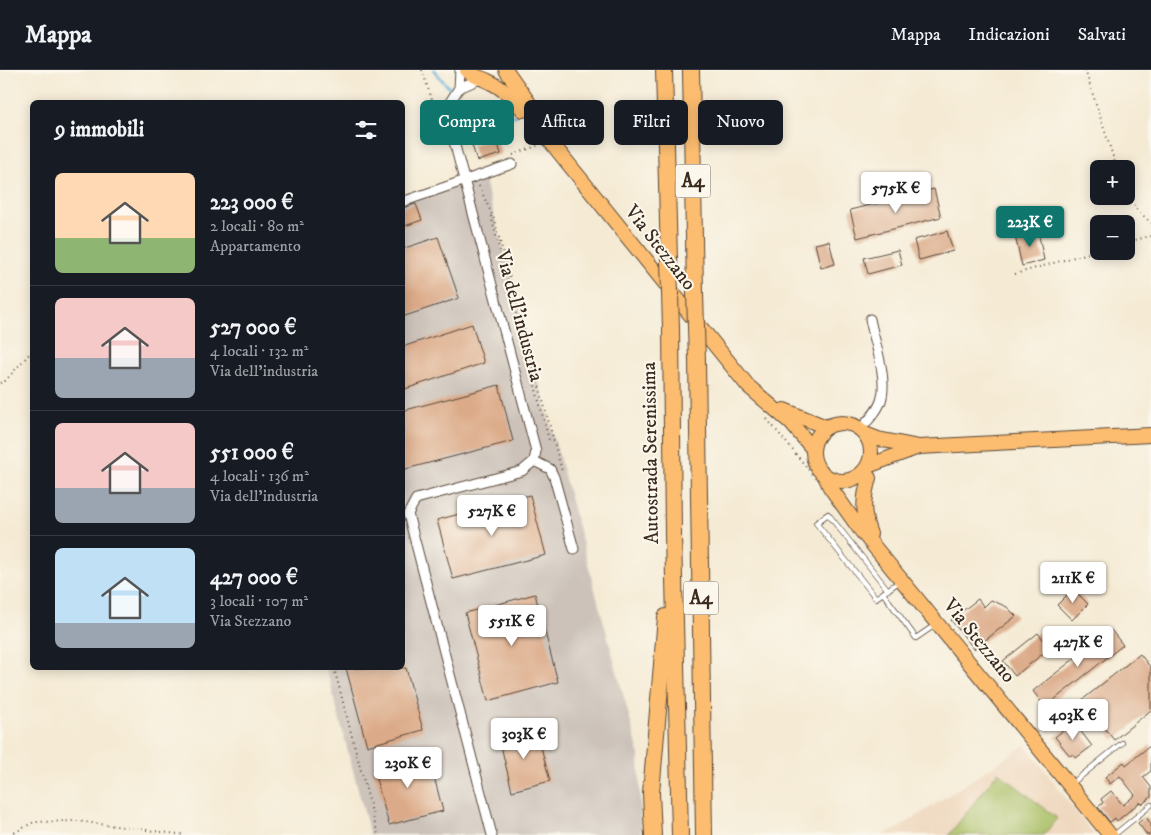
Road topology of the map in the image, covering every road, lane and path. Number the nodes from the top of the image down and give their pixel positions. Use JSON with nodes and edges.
{"nodes":[{"id":1,"x":460,"y":70,"type":"edge"},
{"id":2,"x":467,"y":70,"type":"edge"},
{"id":3,"x":502,"y":70,"type":"edge"},
{"id":4,"x":506,"y":70,"type":"edge"},
{"id":5,"x":664,"y":70,"type":"edge"},
{"id":6,"x":692,"y":70,"type":"edge"},
{"id":7,"x":1085,"y":70,"type":"edge"},
{"id":8,"x":483,"y":79,"type":"junction"},
{"id":9,"x":459,"y":88,"type":"junction"},
{"id":10,"x":527,"y":100,"type":"edge"},
{"id":11,"x":524,"y":111,"type":"edge"},
{"id":12,"x":531,"y":145,"type":"edge"},
{"id":13,"x":553,"y":145,"type":"edge"},
{"id":14,"x":1114,"y":160,"type":"edge"},
{"id":15,"x":512,"y":164,"type":"joint"},
{"id":16,"x":476,"y":178,"type":"junction"},
{"id":17,"x":465,"y":181,"type":"junction"},
{"id":18,"x":405,"y":201,"type":"edge"},
{"id":19,"x":1134,"y":205,"type":"edge"},
{"id":20,"x":491,"y":216,"type":"junction"},
{"id":21,"x":1151,"y":223,"type":"edge"},
{"id":22,"x":1151,"y":236,"type":"edge"},
{"id":23,"x":1135,"y":240,"type":"edge"},
{"id":24,"x":1090,"y":253,"type":"edge"},
{"id":25,"x":1015,"y":274,"type":"dead end"},
{"id":26,"x":870,"y":319,"type":"dead end"},
{"id":27,"x":530,"y":351,"type":"junction"},
{"id":28,"x":526,"y":352,"type":"junction"},
{"id":29,"x":30,"y":353,"type":"edge"},
{"id":30,"x":512,"y":356,"type":"junction"},
{"id":31,"x":0,"y":383,"type":"edge"},
{"id":32,"x":748,"y":386,"type":"junction"},
{"id":33,"x":826,"y":427,"type":"junction"},
{"id":34,"x":862,"y":431,"type":"junction"},
{"id":35,"x":1151,"y":435,"type":"edge"},
{"id":36,"x":553,"y":439,"type":"junction"},
{"id":37,"x":549,"y":440,"type":"junction"},
{"id":38,"x":535,"y":444,"type":"junction"},
{"id":39,"x":919,"y":447,"type":"junction"},
{"id":40,"x":813,"y":448,"type":"junction"},
{"id":41,"x":534,"y":461,"type":"junction"},
{"id":42,"x":866,"y":468,"type":"junction"},
{"id":43,"x":825,"y":476,"type":"junction"},
{"id":44,"x":554,"y":477,"type":"junction"},
{"id":45,"x":407,"y":505,"type":"edge"},
{"id":46,"x":672,"y":535,"type":"junction"},
{"id":47,"x":873,"y":541,"type":"junction"},
{"id":48,"x":574,"y":549,"type":"dead end"},
{"id":49,"x":903,"y":578,"type":"junction"},
{"id":50,"x":885,"y":591,"type":"junction"},
{"id":51,"x":938,"y":622,"type":"junction"},
{"id":52,"x":335,"y":670,"type":"edge"},
{"id":53,"x":1122,"y":743,"type":"dead end"},
{"id":54,"x":1070,"y":785,"type":"junction"},
{"id":55,"x":1151,"y":806,"type":"edge"},
{"id":56,"x":10,"y":835,"type":"edge"},
{"id":57,"x":185,"y":835,"type":"edge"},
{"id":58,"x":378,"y":835,"type":"edge"},
{"id":59,"x":492,"y":835,"type":"edge"},
{"id":60,"x":652,"y":835,"type":"edge"},
{"id":61,"x":680,"y":835,"type":"edge"},
{"id":62,"x":704,"y":835,"type":"edge"},
{"id":63,"x":1110,"y":835,"type":"edge"},
{"id":64,"x":1114,"y":835,"type":"edge"}],
"edges":[{"from":1,"to":9,"type":"street"},
{"from":2,"to":8,"type":"main road","name":"Via Stezzano"},
{"from":3,"to":8,"type":"main road"},
{"from":4,"to":10,"type":"main road","name":"Via Stezzano"},
{"from":5,"to":46,"type":"highway","name":"Autostrada Serenissima","number":"A4","bridge":true},
{"from":6,"to":62,"type":"highway","number":"A4","bridge":true},
{"from":7,"to":14,"type":"path"},
{"from":8,"to":9,"type":"street"},
{"from":8,"to":11,"type":"main road","name":"Via Stezzano"},
{"from":9,"to":17,"type":"street","name":"Via dell'industria"},
{"from":12,"to":15,"type":"path"},
{"from":13,"to":32,"type":"main road","name":"Via Stezzano"},
{"from":15,"to":16,"type":"street"},
{"from":16,"to":17,"type":"street"},
{"from":16,"to":20,"type":"path"},
{"from":17,"to":18,"type":"street"},
{"from":17,"to":30,"type":"street","name":"Via dell'industria"},
{"from":19,"to":21,"type":"path"},
{"from":20,"to":27,"type":"path"},
{"from":20,"to":28,"type":"path"},
{"from":22,"to":23,"type":"path"},
{"from":24,"to":25,"type":"path"},
{"from":26,"to":34,"type":"street"},
{"from":27,"to":28,"type":"path"},
{"from":27,"to":36,"type":"path"},
{"from":28,"to":30,"type":"path"},
{"from":28,"to":37,"type":"path"},
{"from":29,"to":31,"type":"path"},
{"from":30,"to":38,"type":"street","name":"Via dell'industria"},
{"from":32,"to":33,"type":"main road","name":"Via Stezzano"},
{"from":32,"to":40,"type":"main road","name":"Via Stezzano"},
{"from":33,"to":34,"type":"main road","name":"Via Stezzano"},
{"from":33,"to":40,"type":"main road"},
{"from":34,"to":39,"type":"main road"},
{"from":34,"to":42,"type":"main road","name":"Via Stezzano"},
{"from":35,"to":39,"type":"main road"},
{"from":36,"to":37,"type":"path"},
{"from":36,"to":44,"type":"path"},
{"from":37,"to":38,"type":"path"},
{"from":38,"to":41,"type":"street","name":"Via dell'industria"},
{"from":39,"to":42,"type":"main road"},
{"from":40,"to":43,"type":"main road","name":"Via Stezzano"},
{"from":41,"to":44,"type":"street"},
{"from":41,"to":45,"type":"street"},
{"from":42,"to":43,"type":"main road"},
{"from":42,"to":47,"type":"main road","name":"Via Stezzano"},
{"from":43,"to":47,"type":"main road","name":"Via Stezzano"},
{"from":44,"to":48,"type":"street"},
{"from":45,"to":59,"type":"street"},
{"from":46,"to":60,"type":"highway"},
{"from":46,"to":61,"type":"highway","name":"Autostrada Serenissima","number":"A4"},
{"from":47,"to":49,"type":"main road","name":"Via Stezzano"},
{"from":49,"to":50,"type":"lane"},
{"from":49,"to":51,"type":"main road","name":"Via Stezzano"},
{"from":50,"to":50,"type":"lane"},
{"from":50,"to":51,"type":"lane"},
{"from":51,"to":54,"type":"main road","name":"Via Stezzano"},
{"from":52,"to":58,"type":"path"},
{"from":53,"to":54,"type":"lane"},
{"from":54,"to":63,"type":"main road","name":"Via Stezzano"},
{"from":55,"to":64,"type":"lane"},
{"from":56,"to":57,"type":"path"}]}
